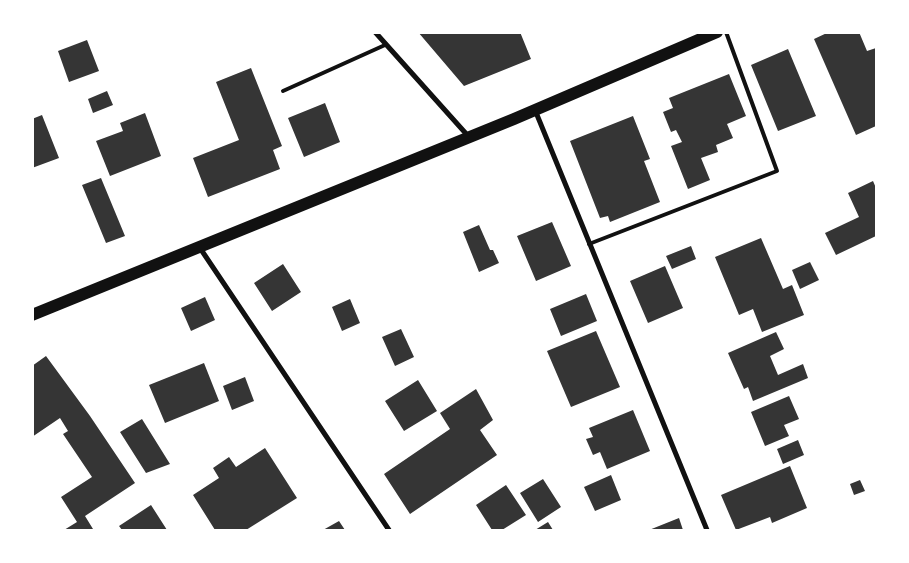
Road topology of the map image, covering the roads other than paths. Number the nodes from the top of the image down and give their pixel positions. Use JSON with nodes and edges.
{"nodes":[{"id":1,"x":374,"y":32,"type":"edge"},
{"id":2,"x":717,"y":32,"type":"edge"},
{"id":3,"x":726,"y":32,"type":"edge"},
{"id":4,"x":384,"y":45,"type":"junction"},
{"id":5,"x":283,"y":91,"type":"dead end"},
{"id":6,"x":534,"y":110,"type":"junction"},
{"id":7,"x":469,"y":138,"type":"junction"},
{"id":8,"x":588,"y":244,"type":"junction"},
{"id":9,"x":199,"y":247,"type":"junction"},
{"id":10,"x":32,"y":315,"type":"edge"},
{"id":11,"x":389,"y":530,"type":"edge"},
{"id":12,"x":707,"y":530,"type":"edge"}],
"edges":[{"from":1,"to":4,"type":"street"},
{"from":2,"to":6,"type":"main road"},
{"from":3,"to":8,"type":"lane"},
{"from":4,"to":5,"type":"lane"},
{"from":4,"to":7,"type":"street"},
{"from":6,"to":7,"type":"main road"},
{"from":6,"to":8,"type":"street"},
{"from":7,"to":9,"type":"main road"},
{"from":8,"to":12,"type":"street"},
{"from":9,"to":10,"type":"main road"},
{"from":9,"to":11,"type":"street"}]}
